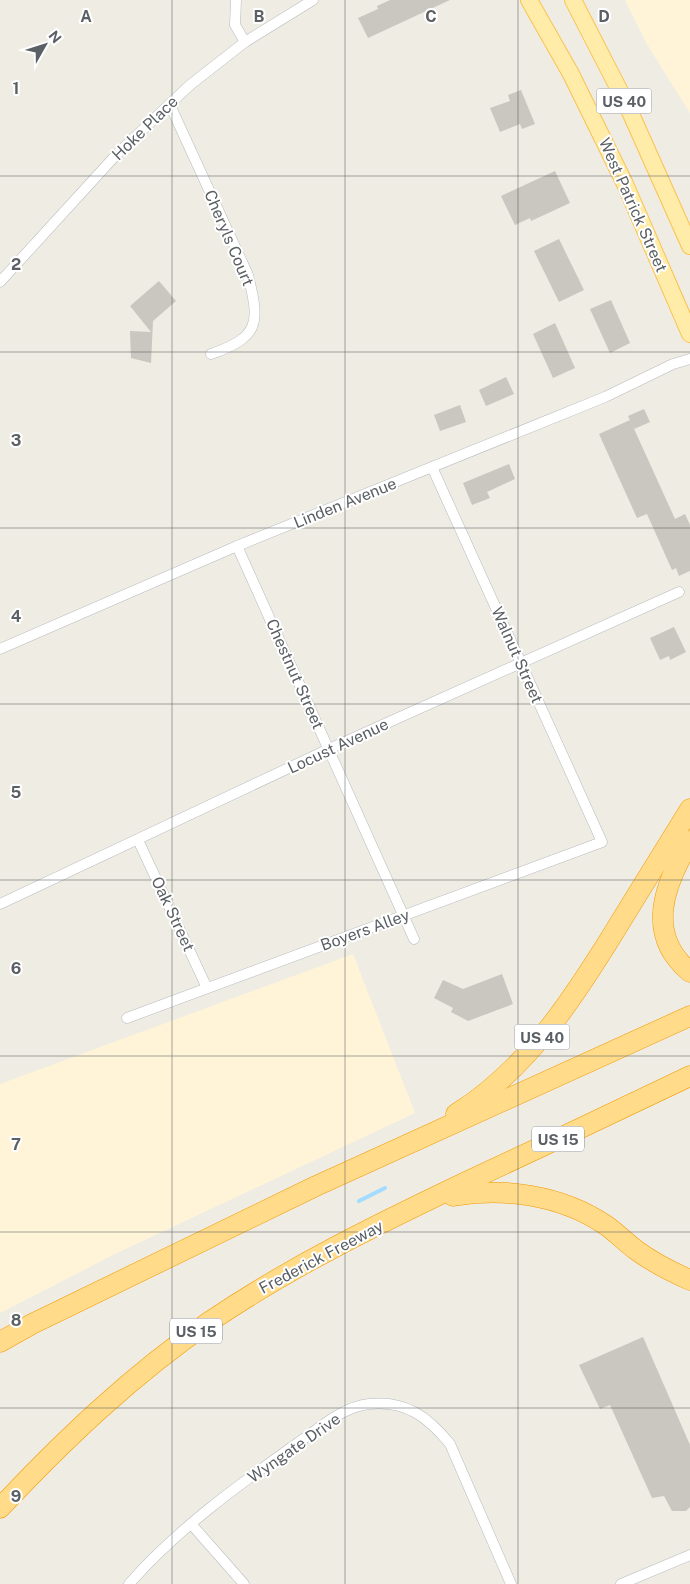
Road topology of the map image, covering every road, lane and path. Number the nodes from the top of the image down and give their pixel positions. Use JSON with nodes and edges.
{"nodes":[{"id":1,"x":236,"y":0,"type":"edge"},
{"id":2,"x":313,"y":0,"type":"edge"},
{"id":3,"x":529,"y":0,"type":"edge"},
{"id":4,"x":573,"y":0,"type":"edge"},
{"id":5,"x":245,"y":42,"type":"junction"},
{"id":6,"x":170,"y":105,"type":"junction"},
{"id":7,"x":690,"y":246,"type":"edge"},
{"id":8,"x":0,"y":282,"type":"edge"},
{"id":9,"x":690,"y":334,"type":"edge"},
{"id":10,"x":211,"y":354,"type":"dead end"},
{"id":11,"x":690,"y":358,"type":"edge"},
{"id":12,"x":432,"y":467,"type":"junction"},
{"id":13,"x":237,"y":546,"type":"junction"},
{"id":14,"x":679,"y":592,"type":"dead end"},
{"id":15,"x":1,"y":647,"type":"edge"},
{"id":16,"x":520,"y":663,"type":"junction"},
{"id":17,"x":329,"y":749,"type":"junction"},
{"id":18,"x":690,"y":809,"type":"edge"},
{"id":19,"x":138,"y":840,"type":"junction"},
{"id":20,"x":690,"y":841,"type":"edge"},
{"id":21,"x":602,"y":842,"type":"joint"},
{"id":22,"x":0,"y":904,"type":"edge"},
{"id":23,"x":404,"y":915,"type":"junction"},
{"id":24,"x":414,"y":939,"type":"dead end"},
{"id":25,"x":690,"y":972,"type":"edge"},
{"id":26,"x":207,"y":988,"type":"junction"},
{"id":27,"x":690,"y":1016,"type":"edge"},
{"id":28,"x":127,"y":1018,"type":"dead end"},
{"id":29,"x":690,"y":1076,"type":"edge"},
{"id":30,"x":316,"y":1186,"type":"junction"},
{"id":31,"x":426,"y":1202,"type":"junction"},
{"id":32,"x":690,"y":1280,"type":"edge"},
{"id":33,"x":0,"y":1342,"type":"edge"},
{"id":34,"x":0,"y":1508,"type":"edge"},
{"id":35,"x":192,"y":1525,"type":"junction"},
{"id":36,"x":690,"y":1555,"type":"edge"},
{"id":37,"x":129,"y":1584,"type":"edge"},
{"id":38,"x":244,"y":1584,"type":"edge"},
{"id":39,"x":511,"y":1584,"type":"edge"},
{"id":40,"x":621,"y":1584,"type":"edge"}],
"edges":[{"from":1,"to":5,"type":"street"},
{"from":2,"to":5,"type":"street","name":"Hoke Place"},
{"from":3,"to":9,"type":"main road","name":"West Patrick Street","number":"US 40"},
{"from":4,"to":7,"type":"main road","number":"US 40"},
{"from":5,"to":6,"type":"street","name":"Hoke Place"},
{"from":6,"to":8,"type":"street","name":"Hoke Place"},
{"from":6,"to":10,"type":"street","name":"Cheryls Court"},
{"from":11,"to":12,"type":"street","name":"Linden Avenue"},
{"from":12,"to":13,"type":"street","name":"Linden Avenue"},
{"from":12,"to":16,"type":"street","name":"Walnut Street"},
{"from":13,"to":15,"type":"street","name":"Linden Avenue"},
{"from":13,"to":17,"type":"street","name":"Chestnut Street"},
{"from":14,"to":16,"type":"street","name":"Locust Avenue"},
{"from":16,"to":17,"type":"street","name":"Locust Avenue"},
{"from":16,"to":21,"type":"street","name":"Walnut Street"},
{"from":17,"to":19,"type":"street","name":"Locust Avenue"},
{"from":17,"to":23,"type":"street","name":"Chestnut Street"},
{"from":18,"to":30,"type":"highway","number":"US 40"},
{"from":19,"to":22,"type":"street","name":"Locust Avenue"},
{"from":19,"to":26,"type":"street","name":"Oak Street"},
{"from":20,"to":25,"type":"highway"},
{"from":21,"to":23,"type":"street","name":"Boyers Alley"},
{"from":23,"to":24,"type":"street","name":"Chestnut Street"},
{"from":23,"to":26,"type":"street","name":"Boyers Alley"},
{"from":26,"to":28,"type":"street","name":"Boyers Alley"},
{"from":27,"to":30,"type":"highway"},
{"from":29,"to":31,"type":"highway","name":"Frederick Freeway","number":"US 15"},
{"from":30,"to":33,"type":"highway"},
{"from":31,"to":32,"type":"highway"},
{"from":31,"to":34,"type":"highway","name":"Frederick Freeway","number":"US 15"},
{"from":35,"to":37,"type":"street","name":"Wyngate Drive"},
{"from":35,"to":38,"type":"street"},
{"from":35,"to":39,"type":"street","name":"Wyngate Drive"},
{"from":36,"to":40,"type":"street"}]}
